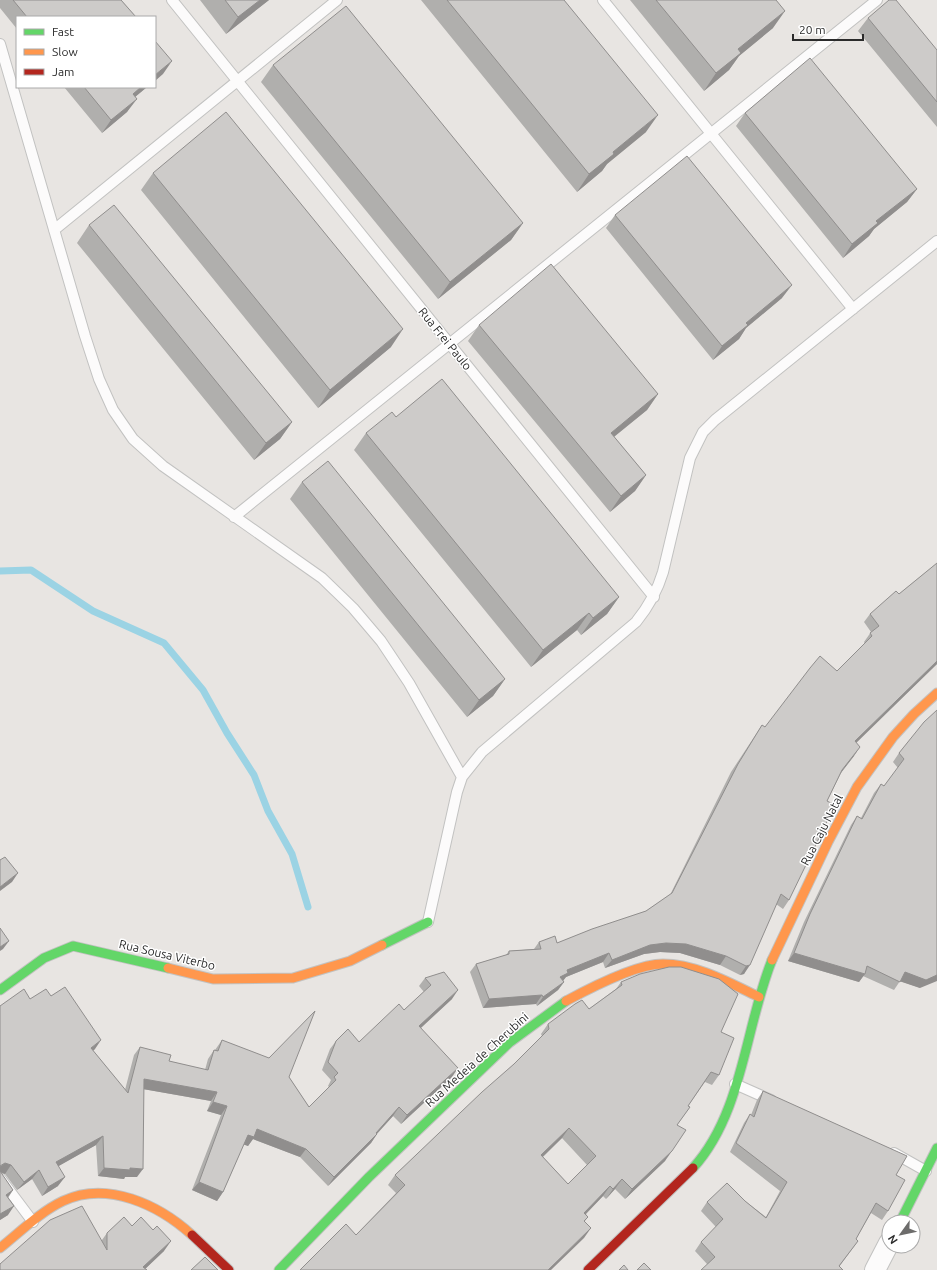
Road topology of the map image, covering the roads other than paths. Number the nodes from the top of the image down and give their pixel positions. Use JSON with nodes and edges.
{"nodes":[{"id":1,"x":172,"y":0,"type":"edge"},
{"id":2,"x":337,"y":0,"type":"edge"},
{"id":3,"x":603,"y":0,"type":"edge"},
{"id":4,"x":877,"y":0,"type":"edge"},
{"id":5,"x":0,"y":44,"type":"edge"},
{"id":6,"x":237,"y":81,"type":"junction"},
{"id":7,"x":711,"y":134,"type":"junction"},
{"id":8,"x":54,"y":230,"type":"junction"},
{"id":9,"x":937,"y":241,"type":"edge"},
{"id":10,"x":853,"y":309,"type":"junction"},
{"id":11,"x":449,"y":344,"type":"junction"},
{"id":12,"x":234,"y":517,"type":"junction"},
{"id":13,"x":654,"y":597,"type":"junction"},
{"id":14,"x":937,"y":693,"type":"edge"},
{"id":15,"x":462,"y":778,"type":"junction"},
{"id":16,"x":428,"y":922,"type":"joint"},
{"id":17,"x":0,"y":990,"type":"edge"},
{"id":18,"x":759,"y":997,"type":"junction"},
{"id":19,"x":735,"y":1084,"type":"junction"},
{"id":20,"x":783,"y":1105,"type":"edge"},
{"id":21,"x":884,"y":1148,"type":"edge"},
{"id":22,"x":937,"y":1148,"type":"edge"},
{"id":23,"x":926,"y":1171,"type":"junction"},
{"id":24,"x":0,"y":1178,"type":"edge"},
{"id":25,"x":904,"y":1214,"type":"edge"},
{"id":26,"x":33,"y":1222,"type":"junction"},
{"id":27,"x":0,"y":1248,"type":"edge"},
{"id":28,"x":883,"y":1254,"type":"edge"},
{"id":29,"x":229,"y":1270,"type":"edge"},
{"id":30,"x":280,"y":1270,"type":"edge"},
{"id":31,"x":588,"y":1270,"type":"edge"},
{"id":32,"x":875,"y":1270,"type":"edge"}],
"edges":[{"from":1,"to":6,"type":"lane","name":"Rua Frei Paulo"},
{"from":2,"to":6,"type":"lane"},
{"from":3,"to":7,"type":"lane"},
{"from":4,"to":7,"type":"lane"},
{"from":5,"to":8,"type":"lane"},
{"from":6,"to":8,"type":"lane"},
{"from":6,"to":11,"type":"lane","name":"Rua Frei Paulo"},
{"from":7,"to":10,"type":"lane"},
{"from":7,"to":11,"type":"lane"},
{"from":8,"to":12,"type":"lane"},
{"from":9,"to":10,"type":"lane"},
{"from":10,"to":13,"type":"lane"},
{"from":11,"to":12,"type":"lane"},
{"from":11,"to":13,"type":"lane","name":"Rua Frei Paulo"},
{"from":12,"to":15,"type":"lane"},
{"from":13,"to":15,"type":"lane"},
{"from":14,"to":18,"type":"street","name":"Rua Caju Natal"},
{"from":15,"to":16,"type":"lane"},
{"from":16,"to":17,"type":"street","name":"Rua Sousa Viterbo"},
{"from":18,"to":19,"type":"street","name":"Rua Caju Natal"},
{"from":18,"to":30,"type":"street","name":"Rua Medeia de Cherubini"},
{"from":19,"to":20,"type":"lane"},
{"from":19,"to":31,"type":"street","name":"Rua Caju Natal"},
{"from":21,"to":23,"type":"lane"},
{"from":22,"to":23,"type":"street"},
{"from":23,"to":25,"type":"street"},
{"from":24,"to":26,"type":"lane"},
{"from":26,"to":27,"type":"street"},
{"from":26,"to":29,"type":"street"},
{"from":28,"to":32,"type":"street"}]}
